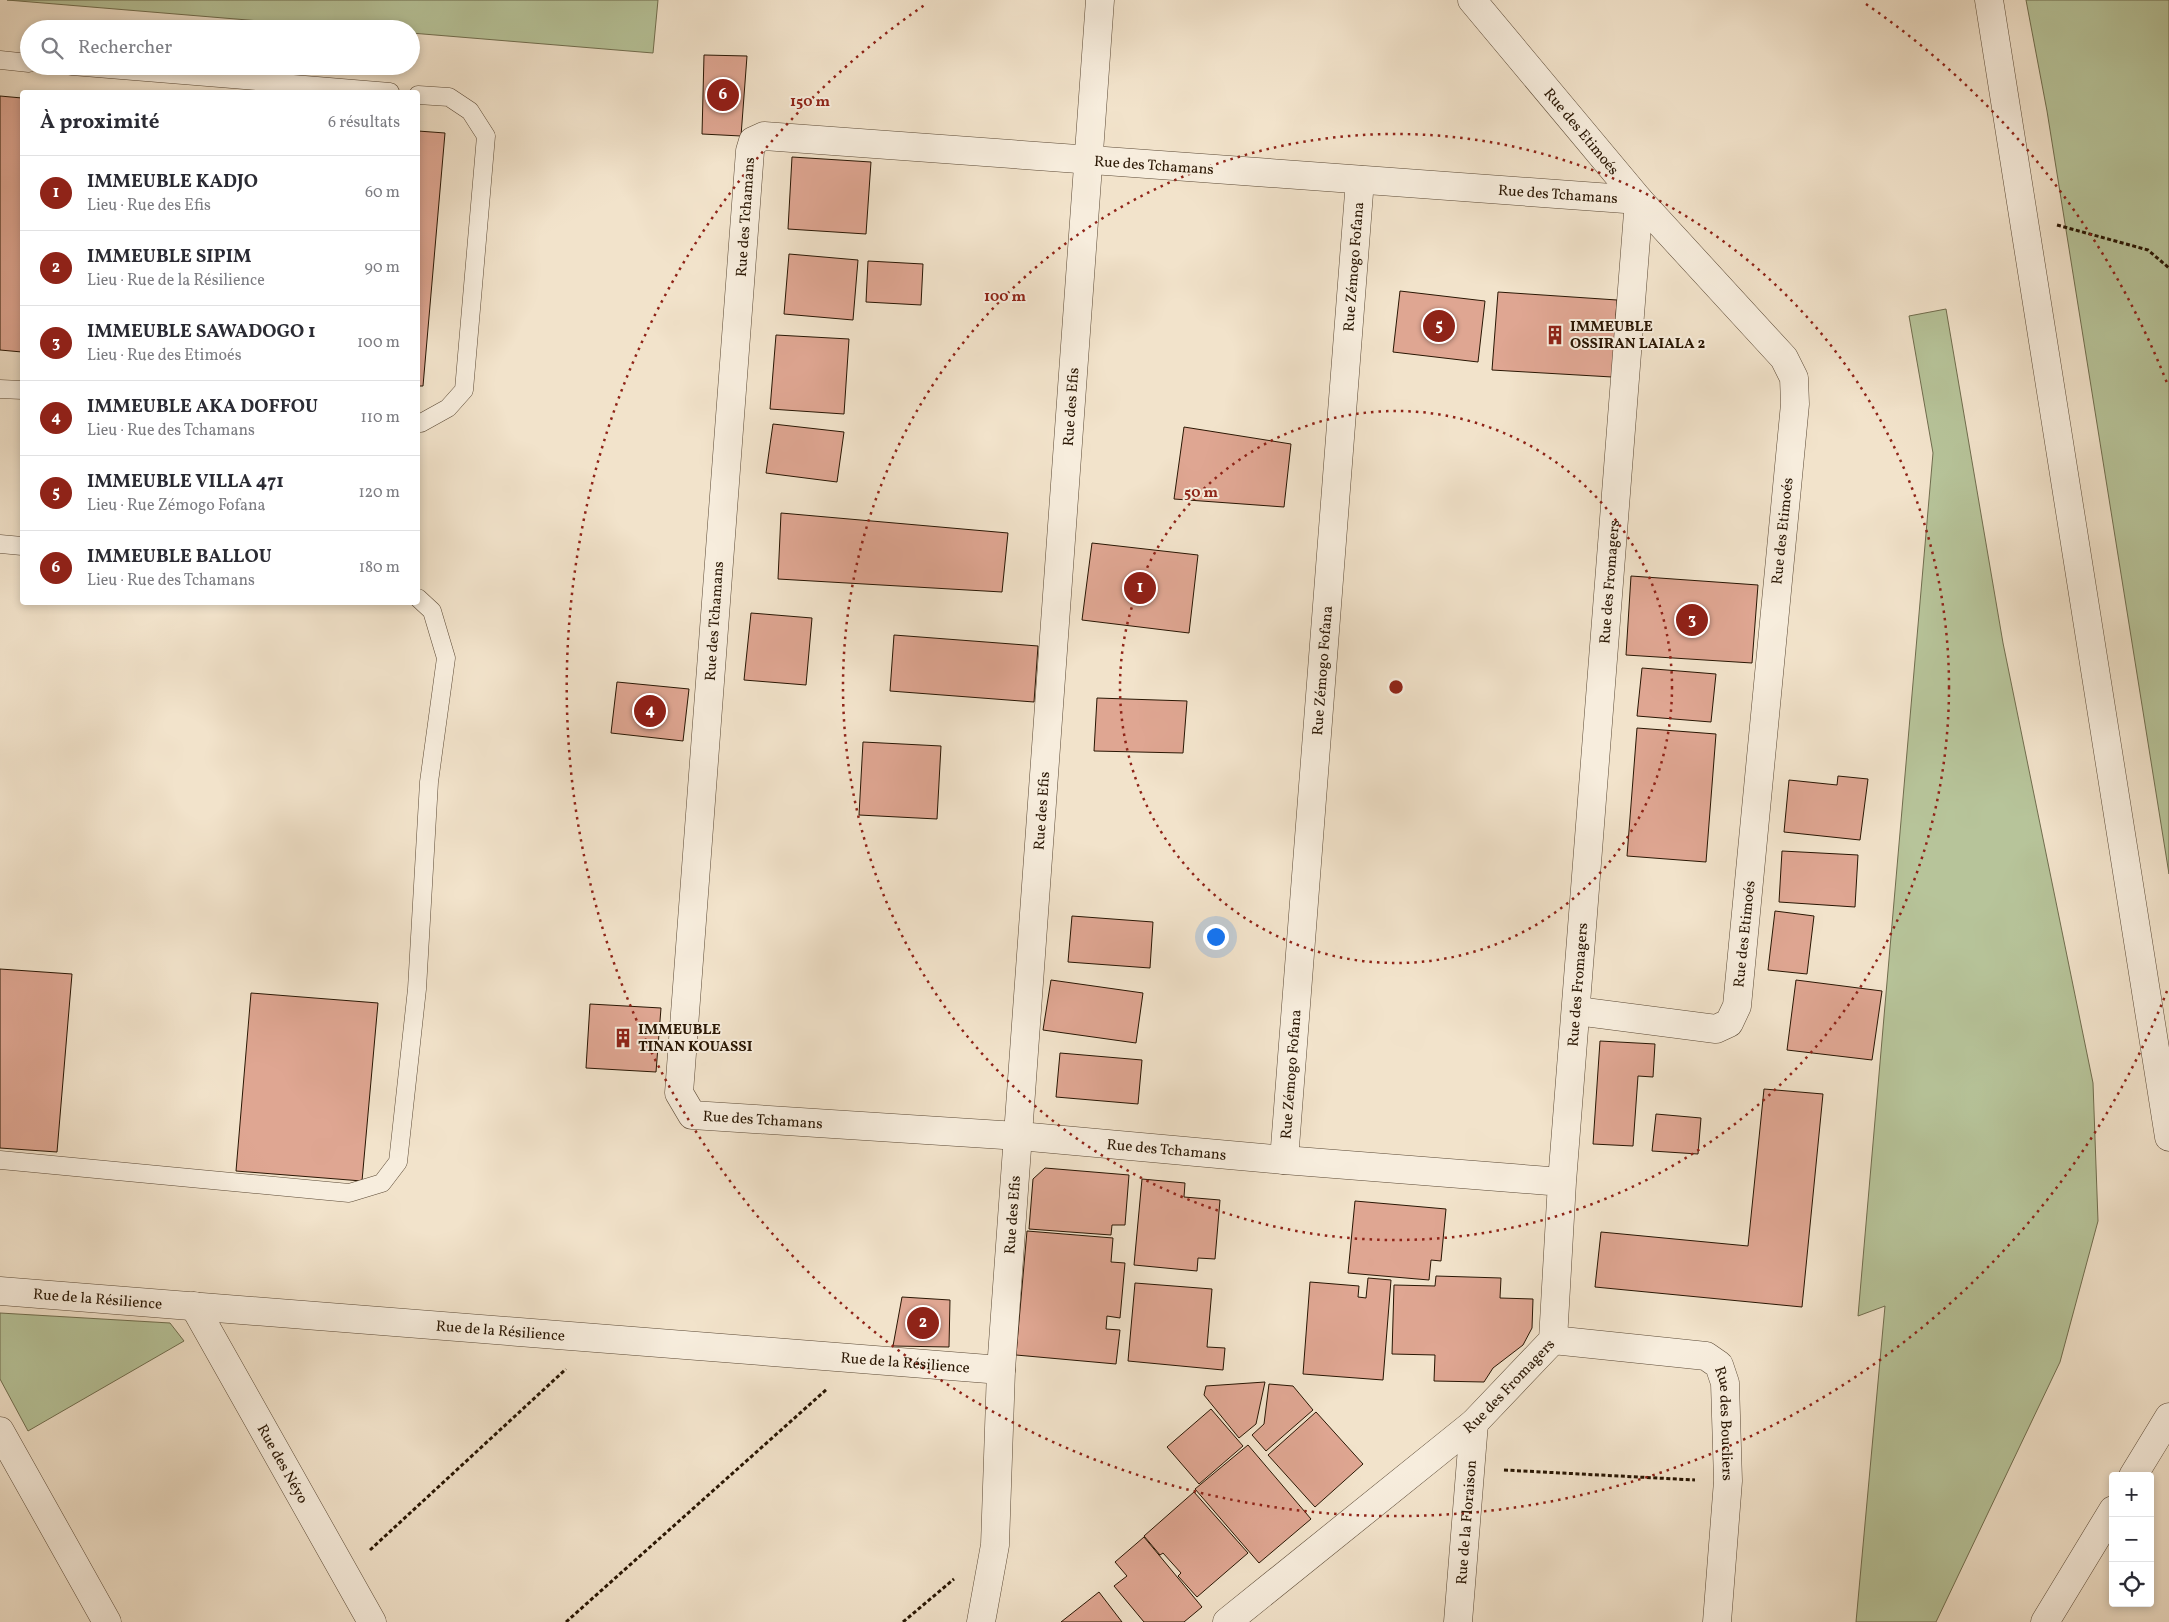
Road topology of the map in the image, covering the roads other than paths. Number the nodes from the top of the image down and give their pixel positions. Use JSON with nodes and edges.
{"nodes":[{"id":1,"x":1100,"y":0,"type":"edge"},
{"id":2,"x":1472,"y":0,"type":"edge"},
{"id":3,"x":1989,"y":0,"type":"edge"},
{"id":4,"x":0,"y":60,"type":"edge"},
{"id":5,"x":20,"y":62,"type":"edge"},
{"id":6,"x":182,"y":75,"type":"edge"},
{"id":7,"x":366,"y":90,"type":"edge"},
{"id":8,"x":420,"y":95,"type":"edge"},
{"id":9,"x":1087,"y":160,"type":"junction"},
{"id":10,"x":1360,"y":180,"type":"junction"},
{"id":11,"x":1639,"y":200,"type":"junction"},
{"id":12,"x":0,"y":389,"type":"edge"},
{"id":13,"x":20,"y":390,"type":"edge"},
{"id":14,"x":420,"y":423,"type":"edge"},
{"id":15,"x":0,"y":544,"type":"edge"},
{"id":16,"x":20,"y":546,"type":"edge"},
{"id":17,"x":420,"y":600,"type":"edge"},
{"id":18,"x":1577,"y":1011,"type":"junction"},
{"id":19,"x":1019,"y":1136,"type":"junction"},
{"id":20,"x":2169,"y":1136,"type":"edge"},
{"id":21,"x":0,"y":1160,"type":"edge"},
{"id":22,"x":1284,"y":1160,"type":"junction"},
{"id":23,"x":1562,"y":1182,"type":"junction"},
{"id":24,"x":0,"y":1291,"type":"edge"},
{"id":25,"x":194,"y":1306,"type":"junction"},
{"id":26,"x":1552,"y":1340,"type":"junction"},
{"id":27,"x":1001,"y":1370,"type":"junction"},
{"id":28,"x":2169,"y":1417,"type":"edge"},
{"id":29,"x":1474,"y":1423,"type":"junction"},
{"id":30,"x":0,"y":1431,"type":"edge"},
{"id":31,"x":2136,"y":1472,"type":"edge"},
{"id":32,"x":2109,"y":1517,"type":"edge"},
{"id":33,"x":107,"y":1622,"type":"edge"},
{"id":34,"x":372,"y":1622,"type":"edge"},
{"id":35,"x":981,"y":1622,"type":"edge"},
{"id":36,"x":1227,"y":1622,"type":"edge"},
{"id":37,"x":1458,"y":1622,"type":"edge"},
{"id":38,"x":1717,"y":1622,"type":"edge"},
{"id":39,"x":2045,"y":1622,"type":"edge"}],
"edges":[{"from":1,"to":9,"type":"street","name":"Rue des Efis"},
{"from":2,"to":11,"type":"street","name":"Rue des Etimoés"},
{"from":3,"to":20,"type":"street"},
{"from":4,"to":5,"type":"lane"},
{"from":6,"to":7,"type":"lane"},
{"from":8,"to":14,"type":"lane"},
{"from":9,"to":10,"type":"street","name":"Rue des Tchamans"},
{"from":9,"to":19,"type":"street","name":"Rue des Efis"},
{"from":9,"to":19,"type":"street","name":"Rue des Tchamans"},
{"from":10,"to":11,"type":"street","name":"Rue des Tchamans"},
{"from":10,"to":22,"type":"street","name":"Rue Zémogo Fofana"},
{"from":11,"to":18,"type":"street","name":"Rue des Fromagers"},
{"from":11,"to":18,"type":"street","name":"Rue des Etimoés"},
{"from":12,"to":13,"type":"lane"},
{"from":15,"to":16,"type":"lane"},
{"from":17,"to":21,"type":"lane"},
{"from":18,"to":23,"type":"street","name":"Rue des Fromagers"},
{"from":19,"to":22,"type":"street","name":"Rue des Tchamans"},
{"from":19,"to":27,"type":"street","name":"Rue des Efis"},
{"from":22,"to":23,"type":"street","name":"Rue des Tchamans"},
{"from":23,"to":26,"type":"street","name":"Rue des Fromagers"},
{"from":24,"to":25,"type":"street","name":"Rue de la Résilience"},
{"from":25,"to":27,"type":"street","name":"Rue de la Résilience"},
{"from":25,"to":34,"type":"street","name":"Rue des Néyo"},
{"from":26,"to":29,"type":"street","name":"Rue des Fromagers"},
{"from":26,"to":38,"type":"street","name":"Rue des Boucliers"},
{"from":27,"to":35,"type":"street","name":"Rue des Efis"},
{"from":28,"to":31,"type":"street"},
{"from":29,"to":36,"type":"street","name":"Rue des Fromagers"},
{"from":29,"to":37,"type":"street","name":"Rue de la Floraison"},
{"from":30,"to":33,"type":"street"},
{"from":32,"to":39,"type":"street"}]}
